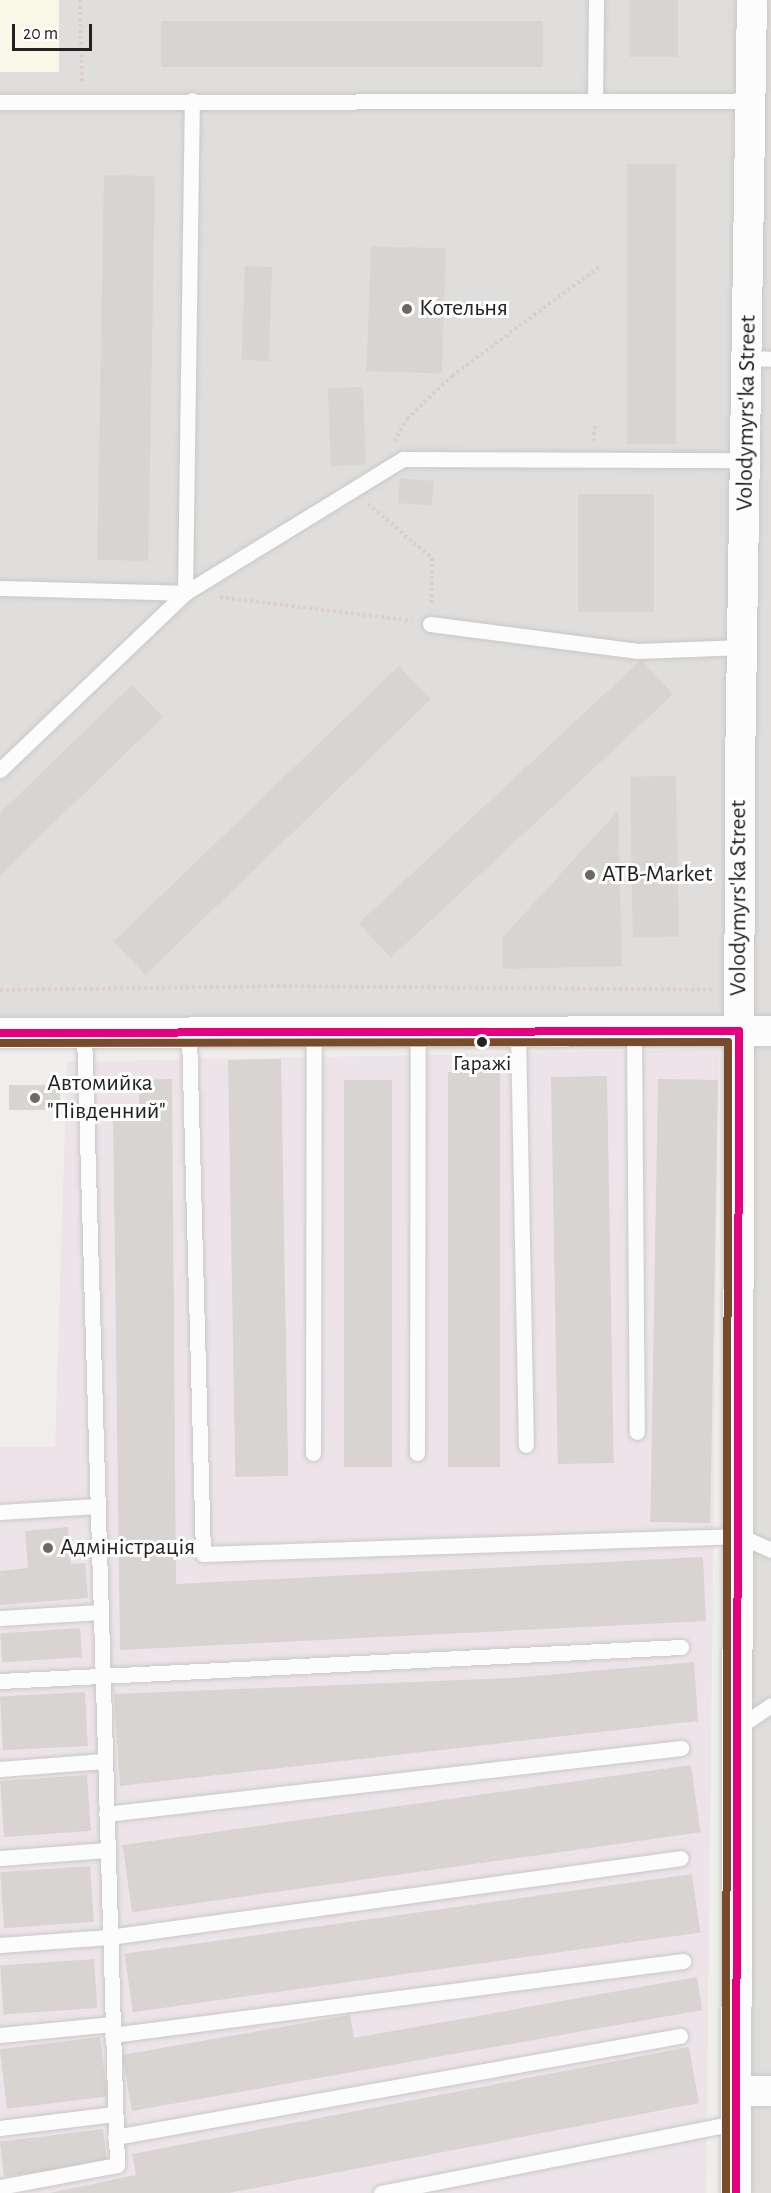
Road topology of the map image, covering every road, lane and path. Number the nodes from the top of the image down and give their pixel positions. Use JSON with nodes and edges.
{"nodes":[{"id":1,"x":80,"y":0,"type":"edge"},
{"id":2,"x":596,"y":0,"type":"edge"},
{"id":3,"x":752,"y":0,"type":"edge"},
{"id":4,"x":83,"y":100,"type":"junction"},
{"id":5,"x":192,"y":100,"type":"junction"},
{"id":6,"x":595,"y":101,"type":"junction"},
{"id":7,"x":751,"y":101,"type":"junction"},
{"id":8,"x":0,"y":102,"type":"edge"},
{"id":9,"x":600,"y":266,"type":"dead end"},
{"id":10,"x":759,"y":358,"type":"edge"},
{"id":11,"x":746,"y":460,"type":"junction"},
{"id":12,"x":369,"y":479,"type":"junction"},
{"id":13,"x":352,"y":490,"type":"junction"},
{"id":14,"x":0,"y":588,"type":"edge"},
{"id":15,"x":185,"y":593,"type":"junction"},
{"id":16,"x":430,"y":624,"type":"junction"},
{"id":17,"x":743,"y":647,"type":"junction"},
{"id":18,"x":0,"y":770,"type":"edge"},
{"id":19,"x":0,"y":990,"type":"edge"},
{"id":20,"x":739,"y":990,"type":"junction"},
{"id":21,"x":739,"y":1031,"type":"junction"},
{"id":22,"x":771,"y":1031,"type":"edge"},
{"id":23,"x":0,"y":1033,"type":"edge"},
{"id":24,"x":84,"y":1033,"type":"junction"},
{"id":25,"x":314,"y":1033,"type":"junction"},
{"id":26,"x":418,"y":1033,"type":"junction"},
{"id":27,"x":518,"y":1033,"type":"junction"},
{"id":28,"x":634,"y":1033,"type":"junction"},
{"id":29,"x":189,"y":1034,"type":"junction"},
{"id":30,"x":637,"y":1432,"type":"dead end"},
{"id":31,"x":526,"y":1445,"type":"dead end"},
{"id":32,"x":313,"y":1453,"type":"dead end"},
{"id":33,"x":417,"y":1453,"type":"dead end"},
{"id":34,"x":97,"y":1506,"type":"junction"},
{"id":35,"x":0,"y":1512,"type":"edge"},
{"id":36,"x":740,"y":1536,"type":"junction"},
{"id":37,"x":771,"y":1551,"type":"edge"},
{"id":38,"x":100,"y":1612,"type":"junction"},
{"id":39,"x":0,"y":1618,"type":"edge"},
{"id":40,"x":681,"y":1647,"type":"dead end"},
{"id":41,"x":102,"y":1674,"type":"junction"},
{"id":42,"x":0,"y":1681,"type":"edge"},
{"id":43,"x":771,"y":1706,"type":"edge"},
{"id":44,"x":740,"y":1726,"type":"junction"},
{"id":45,"x":681,"y":1748,"type":"dead end"},
{"id":46,"x":104,"y":1761,"type":"junction"},
{"id":47,"x":0,"y":1769,"type":"edge"},
{"id":48,"x":106,"y":1814,"type":"junction"},
{"id":49,"x":107,"y":1850,"type":"junction"},
{"id":50,"x":0,"y":1858,"type":"edge"},
{"id":51,"x":681,"y":1858,"type":"dead end"},
{"id":52,"x":109,"y":1937,"type":"junction"},
{"id":53,"x":0,"y":1945,"type":"edge"},
{"id":54,"x":683,"y":1961,"type":"dead end"},
{"id":55,"x":112,"y":2030,"type":"junction"},
{"id":56,"x":0,"y":2035,"type":"edge"},
{"id":57,"x":680,"y":2036,"type":"dead end"},
{"id":58,"x":739,"y":2091,"type":"junction"},
{"id":59,"x":771,"y":2091,"type":"edge"},
{"id":60,"x":114,"y":2114,"type":"junction"},
{"id":61,"x":738,"y":2122,"type":"junction"},
{"id":62,"x":0,"y":2128,"type":"edge"},
{"id":63,"x":115,"y":2137,"type":"junction"},
{"id":64,"x":0,"y":2187,"type":"edge"},
{"id":65,"x":381,"y":2193,"type":"edge"},
{"id":66,"x":736,"y":2193,"type":"edge"}],
"edges":[{"from":1,"to":4,"type":"path"},
{"from":2,"to":6,"type":"lane"},
{"from":3,"to":7,"type":"street","name":"Volodymyrs'ka Street"},
{"from":4,"to":5,"type":"lane"},
{"from":4,"to":8,"type":"lane"},
{"from":5,"to":6,"type":"lane"},
{"from":5,"to":15,"type":"lane"},
{"from":6,"to":7,"type":"lane"},
{"from":7,"to":10,"type":"street","name":"Volodymyrs'ka Street"},
{"from":9,"to":12,"type":"path"},
{"from":10,"to":11,"type":"street","name":"Volodymyrs'ka Street"},
{"from":11,"to":12,"type":"lane"},
{"from":11,"to":17,"type":"street","name":"Volodymyrs'ka Street"},
{"from":12,"to":13,"type":"lane"},
{"from":13,"to":15,"type":"lane"},
{"from":13,"to":16,"type":"path"},
{"from":14,"to":15,"type":"lane"},
{"from":15,"to":16,"type":"path"},
{"from":15,"to":18,"type":"lane"},
{"from":16,"to":17,"type":"lane"},
{"from":17,"to":20,"type":"street","name":"Volodymyrs'ka Street"},
{"from":19,"to":20,"type":"path"},
{"from":20,"to":21,"type":"street","name":"Volodymyrs'ka Street"},
{"from":21,"to":22,"type":"street"},
{"from":21,"to":28,"type":"street"},
{"from":21,"to":36,"type":"street","name":"Volodymyrs'ka Street"},
{"from":23,"to":24,"type":"street"},
{"from":24,"to":29,"type":"street"},
{"from":24,"to":34,"type":"lane"},
{"from":25,"to":26,"type":"street"},
{"from":25,"to":29,"type":"street"},
{"from":25,"to":32,"type":"lane"},
{"from":26,"to":27,"type":"street"},
{"from":26,"to":33,"type":"lane"},
{"from":27,"to":28,"type":"street"},
{"from":27,"to":31,"type":"lane"},
{"from":28,"to":30,"type":"lane"},
{"from":29,"to":36,"type":"lane"},
{"from":34,"to":35,"type":"lane"},
{"from":34,"to":38,"type":"lane"},
{"from":36,"to":37,"type":"lane"},
{"from":36,"to":44,"type":"street","name":"Volodymyrs'ka Street"},
{"from":38,"to":39,"type":"lane"},
{"from":38,"to":41,"type":"lane"},
{"from":40,"to":41,"type":"lane"},
{"from":41,"to":42,"type":"lane"},
{"from":41,"to":46,"type":"lane"},
{"from":43,"to":44,"type":"lane"},
{"from":44,"to":58,"type":"street","name":"Volodymyrs'ka Street"},
{"from":45,"to":48,"type":"lane"},
{"from":46,"to":47,"type":"lane"},
{"from":46,"to":48,"type":"lane"},
{"from":48,"to":49,"type":"lane"},
{"from":49,"to":50,"type":"lane"},
{"from":49,"to":52,"type":"lane"},
{"from":51,"to":52,"type":"lane"},
{"from":52,"to":53,"type":"lane"},
{"from":52,"to":55,"type":"lane"},
{"from":54,"to":55,"type":"lane"},
{"from":55,"to":56,"type":"lane"},
{"from":55,"to":60,"type":"lane"},
{"from":57,"to":63,"type":"lane"},
{"from":58,"to":59,"type":"street"},
{"from":58,"to":61,"type":"street","name":"Volodymyrs'ka Street"},
{"from":60,"to":62,"type":"lane"},
{"from":60,"to":63,"type":"lane"},
{"from":61,"to":65,"type":"lane"},
{"from":61,"to":66,"type":"street","name":"Volodymyrs'ka Street"},
{"from":63,"to":64,"type":"lane"}]}
